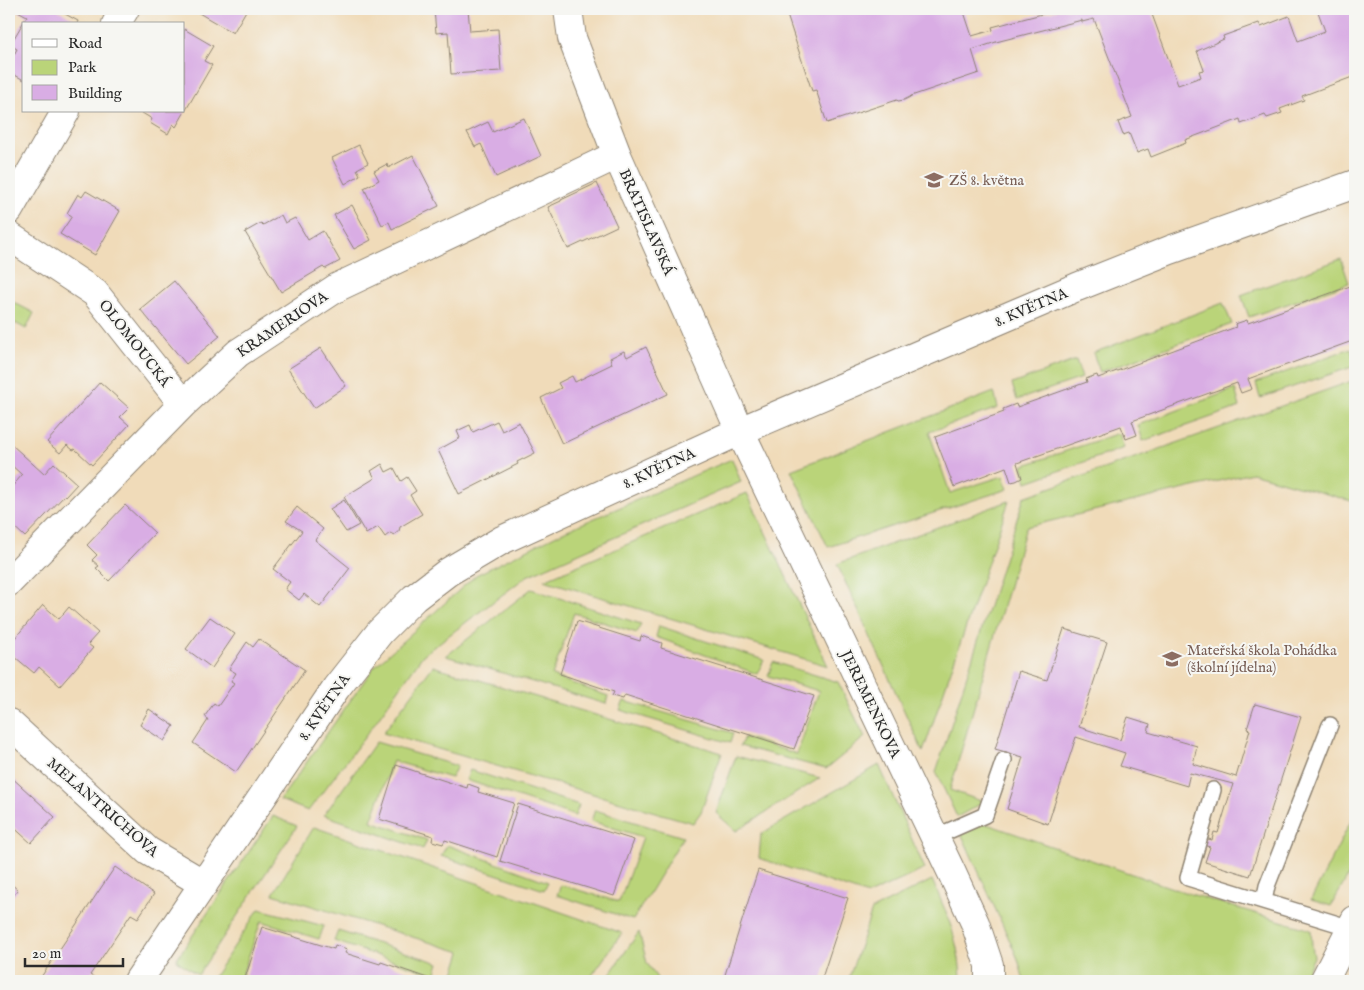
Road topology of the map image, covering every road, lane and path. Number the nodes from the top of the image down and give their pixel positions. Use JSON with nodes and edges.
{"nodes":[{"id":1,"x":125,"y":9,"type":"edge"},
{"id":2,"x":568,"y":9,"type":"edge"},
{"id":3,"x":117,"y":22,"type":"edge"},
{"id":4,"x":65,"y":112,"type":"edge"},
{"id":5,"x":617,"y":155,"type":"junction"},
{"id":6,"x":1355,"y":184,"type":"edge"},
{"id":7,"x":9,"y":210,"type":"edge"},
{"id":8,"x":9,"y":236,"type":"edge"},
{"id":9,"x":183,"y":404,"type":"junction"},
{"id":10,"x":740,"y":431,"type":"junction"},
{"id":11,"x":9,"y":582,"type":"edge"},
{"id":12,"x":9,"y":723,"type":"edge"},
{"id":13,"x":1330,"y":725,"type":"dead end"},
{"id":14,"x":1004,"y":760,"type":"dead end"},
{"id":15,"x":1213,"y":790,"type":"dead end"},
{"id":16,"x":935,"y":837,"type":"junction"},
{"id":17,"x":204,"y":884,"type":"junction"},
{"id":18,"x":1264,"y":901,"type":"junction"},
{"id":19,"x":1353,"y":924,"type":"edge"},
{"id":20,"x":138,"y":981,"type":"edge"},
{"id":21,"x":989,"y":981,"type":"edge"},
{"id":22,"x":1324,"y":981,"type":"edge"}],
"edges":[{"from":1,"to":3,"type":"street"},
{"from":2,"to":5,"type":"street","name":"BRATISLAVSKÁ"},
{"from":4,"to":7,"type":"street"},
{"from":5,"to":9,"type":"street","name":"KRAMERIOVA"},
{"from":5,"to":10,"type":"street","name":"BRATISLAVSKÁ"},
{"from":6,"to":10,"type":"street","name":"8. KVĚTNA"},
{"from":8,"to":9,"type":"street","name":"OLOMOUCKÁ"},
{"from":9,"to":11,"type":"street","name":"KRAMERIOVA"},
{"from":10,"to":16,"type":"street","name":"JEREMENKOVA"},
{"from":10,"to":17,"type":"street","name":"8. KVĚTNA"},
{"from":12,"to":17,"type":"street","name":"MELANTRICHOVA"},
{"from":13,"to":18,"type":"lane"},
{"from":14,"to":16,"type":"lane"},
{"from":15,"to":18,"type":"lane"},
{"from":16,"to":21,"type":"street","name":"JEREMENKOVA"},
{"from":17,"to":20,"type":"street","name":"8. KVĚTNA"},
{"from":18,"to":19,"type":"lane"},
{"from":19,"to":22,"type":"street"}]}
